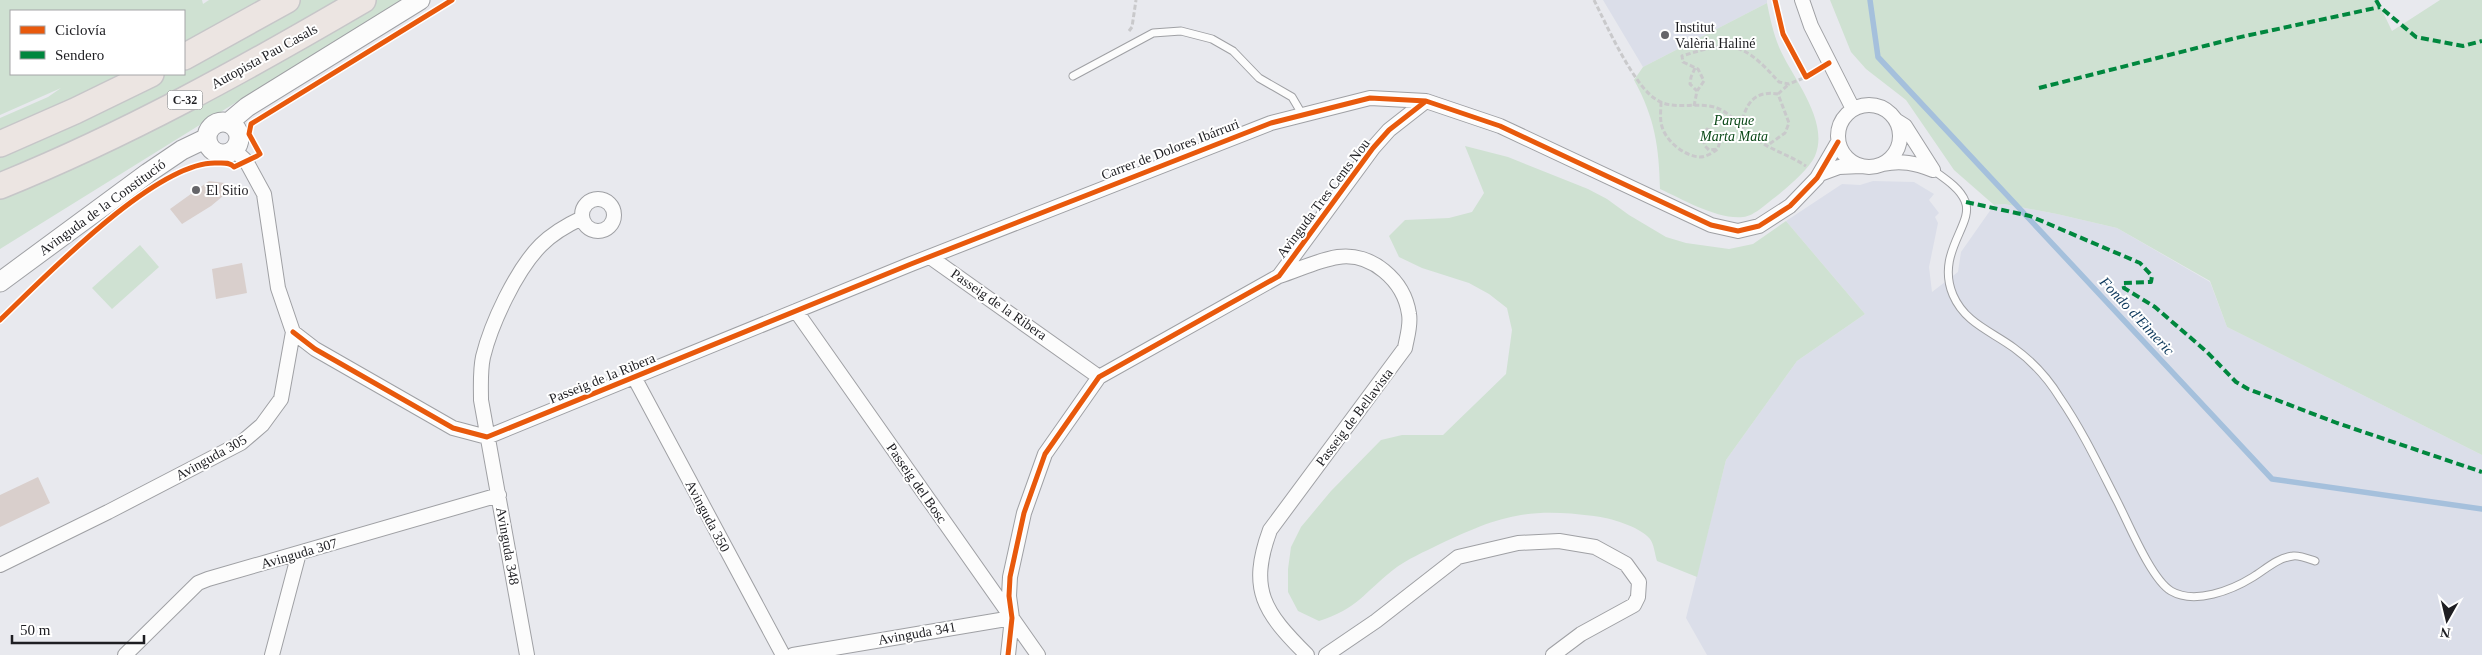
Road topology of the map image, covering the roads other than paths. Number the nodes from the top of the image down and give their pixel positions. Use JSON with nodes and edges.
{"nodes":[{"id":1,"x":287,"y":0,"type":"edge"},
{"id":2,"x":363,"y":0,"type":"edge"},
{"id":3,"x":420,"y":0,"type":"edge"},
{"id":4,"x":1802,"y":0,"type":"edge"},
{"id":5,"x":185,"y":56,"type":"edge"},
{"id":6,"x":149,"y":75,"type":"edge"},
{"id":7,"x":1073,"y":76,"type":"dead end"},
{"id":8,"x":1426,"y":101,"type":"junction"},
{"id":9,"x":1853,"y":109,"type":"junction"},
{"id":10,"x":1302,"y":114,"type":"junction"},
{"id":11,"x":1896,"y":120,"type":"junction"},
{"id":12,"x":228,"y":122,"type":"junction"},
{"id":13,"x":206,"y":138,"type":"junction"},
{"id":14,"x":1838,"y":142,"type":"junction"},
{"id":15,"x":0,"y":144,"type":"edge"},
{"id":16,"x":234,"y":150,"type":"junction"},
{"id":17,"x":1870,"y":166,"type":"junction"},
{"id":18,"x":1933,"y":170,"type":"junction"},
{"id":19,"x":1818,"y":176,"type":"junction"},
{"id":20,"x":0,"y":186,"type":"edge"},
{"id":21,"x":582,"y":218,"type":"dead end"},
{"id":22,"x":930,"y":257,"type":"junction"},
{"id":23,"x":1279,"y":276,"type":"junction"},
{"id":24,"x":0,"y":282,"type":"edge"},
{"id":25,"x":796,"y":311,"type":"junction"},
{"id":26,"x":293,"y":332,"type":"junction"},
{"id":27,"x":1099,"y":376,"type":"junction"},
{"id":28,"x":634,"y":377,"type":"junction"},
{"id":29,"x":487,"y":437,"type":"junction"},
{"id":30,"x":499,"y":495,"type":"junction"},
{"id":31,"x":299,"y":553,"type":"junction"},
{"id":32,"x":2315,"y":561,"type":"dead end"},
{"id":33,"x":0,"y":565,"type":"edge"},
{"id":34,"x":1012,"y":618,"type":"junction"},
{"id":35,"x":125,"y":655,"type":"edge"},
{"id":36,"x":272,"y":655,"type":"edge"},
{"id":37,"x":527,"y":655,"type":"edge"},
{"id":38,"x":783,"y":655,"type":"edge"},
{"id":39,"x":793,"y":655,"type":"edge"},
{"id":40,"x":1008,"y":655,"type":"edge"},
{"id":41,"x":1038,"y":655,"type":"edge"},
{"id":42,"x":1307,"y":655,"type":"edge"},
{"id":43,"x":1326,"y":655,"type":"edge"},
{"id":44,"x":1553,"y":655,"type":"edge"}],
"edges":[{"from":1,"to":5,"type":"highway"},
{"from":2,"to":20,"type":"highway","name":"Autopista Pau Casals","number":"C-32"},
{"from":3,"to":12,"type":"street","name":"Avinguda de la Constitució"},
{"from":4,"to":9,"type":"street"},
{"from":6,"to":15,"type":"highway"},
{"from":7,"to":10,"type":"lane"},
{"from":8,"to":10,"type":"street","name":"Carrer de Dolores Ibárruri"},
{"from":8,"to":19,"type":"street"},
{"from":8,"to":23,"type":"street","name":"Avinguda Tres Cents Nou"},
{"from":9,"to":11,"type":"street"},
{"from":9,"to":14,"type":"street"},
{"from":10,"to":22,"type":"street","name":"Carrer de Dolores Ibárruri"},
{"from":11,"to":17,"type":"street"},
{"from":11,"to":18,"type":"street"},
{"from":12,"to":13,"type":"street","name":"Avinguda de la Constitució"},
{"from":12,"to":16,"type":"street"},
{"from":13,"to":16,"type":"street"},
{"from":13,"to":24,"type":"street","name":"Avinguda de la Constitució"},
{"from":14,"to":17,"type":"street"},
{"from":14,"to":19,"type":"street"},
{"from":16,"to":26,"type":"street","name":"Avinguda 305"},
{"from":17,"to":18,"type":"street"},
{"from":17,"to":19,"type":"street"},
{"from":18,"to":32,"type":"lane"},
{"from":21,"to":29,"type":"street","name":"Avinguda 348"},
{"from":22,"to":25,"type":"street","name":"Passeig de la Ribera"},
{"from":22,"to":27,"type":"street","name":"Passeig de la Ribera"},
{"from":23,"to":27,"type":"street","name":"Avinguda Tres Cents Nou"},
{"from":23,"to":42,"type":"street","name":"Passeig de Bellavista"},
{"from":25,"to":28,"type":"street","name":"Passeig de la Ribera"},
{"from":25,"to":34,"type":"street","name":"Passeig del Bosc"},
{"from":26,"to":29,"type":"street"},
{"from":26,"to":33,"type":"street","name":"Avinguda 305"},
{"from":27,"to":34,"type":"street","name":"Avinguda Tres Cents Nou"},
{"from":28,"to":29,"type":"street","name":"Passeig de la Ribera"},
{"from":28,"to":38,"type":"street","name":"Avinguda 350"},
{"from":29,"to":30,"type":"street","name":"Avinguda 348"},
{"from":30,"to":31,"type":"street","name":"Avinguda 307"},
{"from":30,"to":37,"type":"street","name":"Avinguda 348"},
{"from":31,"to":35,"type":"street","name":"Avinguda 307"},
{"from":31,"to":36,"type":"street"},
{"from":34,"to":39,"type":"street","name":"Avinguda 341"},
{"from":34,"to":40,"type":"street","name":"Avinguda Tres Cents Nou"},
{"from":34,"to":41,"type":"street","name":"Passeig del Bosc"},
{"from":43,"to":44,"type":"street"}]}
